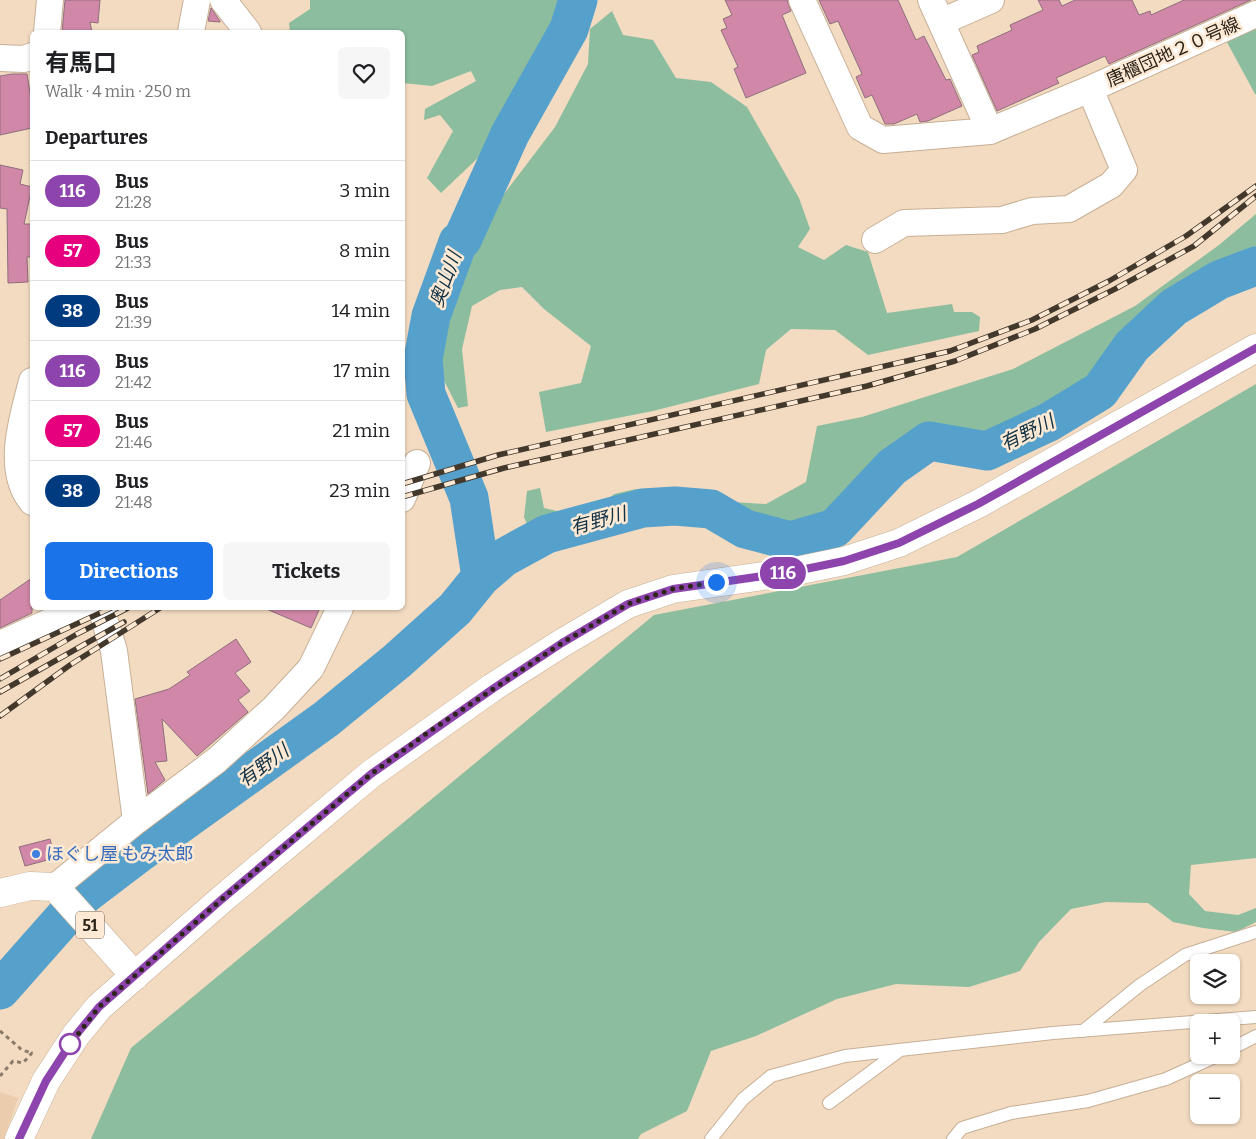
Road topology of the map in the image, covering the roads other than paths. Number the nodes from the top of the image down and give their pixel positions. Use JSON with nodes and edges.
{"nodes":[{"id":1,"x":50,"y":0,"type":"edge"},
{"id":2,"x":197,"y":0,"type":"edge"},
{"id":3,"x":223,"y":0,"type":"edge"},
{"id":4,"x":802,"y":0,"type":"edge"},
{"id":5,"x":992,"y":0,"type":"edge"},
{"id":6,"x":936,"y":11,"type":"edge"},
{"id":7,"x":1256,"y":14,"type":"edge"},
{"id":8,"x":47,"y":30,"type":"edge"},
{"id":9,"x":192,"y":30,"type":"edge"},
{"id":10,"x":246,"y":30,"type":"edge"},
{"id":11,"x":30,"y":57,"type":"edge"},
{"id":12,"x":0,"y":58,"type":"edge"},
{"id":13,"x":1090,"y":89,"type":"junction"},
{"id":14,"x":990,"y":131,"type":"junction"},
{"id":15,"x":875,"y":240,"type":"dead end"},
{"id":16,"x":1256,"y":348,"type":"edge"},
{"id":17,"x":30,"y":388,"type":"edge"},
{"id":18,"x":417,"y":463,"type":"dead end"},
{"id":19,"x":405,"y":492,"type":"edge"},
{"id":20,"x":30,"y":498,"type":"edge"},
{"id":21,"x":76,"y":610,"type":"edge"},
{"id":22,"x":102,"y":610,"type":"edge"},
{"id":23,"x":339,"y":610,"type":"edge"},
{"id":24,"x":0,"y":644,"type":"edge"},
{"id":25,"x":136,"y":820,"type":"junction"},
{"id":26,"x":59,"y":891,"type":"junction"},
{"id":27,"x":0,"y":893,"type":"edge"},
{"id":28,"x":1256,"y":932,"type":"edge"},
{"id":29,"x":135,"y":976,"type":"junction"},
{"id":30,"x":1256,"y":1017,"type":"edge"},
{"id":31,"x":1083,"y":1031,"type":"junction"},
{"id":32,"x":1256,"y":1036,"type":"edge"},
{"id":33,"x":1240,"y":1044,"type":"edge"},
{"id":34,"x":900,"y":1050,"type":"junction"},
{"id":35,"x":1198,"y":1064,"type":"edge"},
{"id":36,"x":829,"y":1103,"type":"dead end"},
{"id":37,"x":19,"y":1139,"type":"edge"},
{"id":38,"x":711,"y":1139,"type":"edge"},
{"id":39,"x":953,"y":1139,"type":"edge"}],
"edges":[{"from":1,"to":8,"type":"street"},
{"from":2,"to":9,"type":"street"},
{"from":3,"to":10,"type":"street"},
{"from":4,"to":14,"type":"street","name":"唐櫃団地２０号線"},
{"from":5,"to":6,"type":"street"},
{"from":6,"to":14,"type":"street"},
{"from":7,"to":13,"type":"street","name":"唐櫃団地２０号線"},
{"from":11,"to":12,"type":"street"},
{"from":13,"to":14,"type":"street","name":"唐櫃団地２０号線"},
{"from":13,"to":15,"type":"street","name":"唐櫃団地２０号線"},
{"from":16,"to":29,"type":"main road"},
{"from":17,"to":20,"type":"street"},
{"from":18,"to":19,"type":"street"},
{"from":21,"to":24,"type":"street"},
{"from":22,"to":25,"type":"street"},
{"from":23,"to":25,"type":"street"},
{"from":25,"to":26,"type":"street"},
{"from":26,"to":27,"type":"main road"},
{"from":26,"to":29,"type":"main road","number":"51"},
{"from":28,"to":31,"type":"lane"},
{"from":29,"to":37,"type":"main road"},
{"from":30,"to":31,"type":"lane"},
{"from":31,"to":34,"type":"lane"},
{"from":32,"to":33,"type":"lane"},
{"from":34,"to":36,"type":"lane"},
{"from":34,"to":38,"type":"lane"},
{"from":35,"to":39,"type":"lane"}]}
